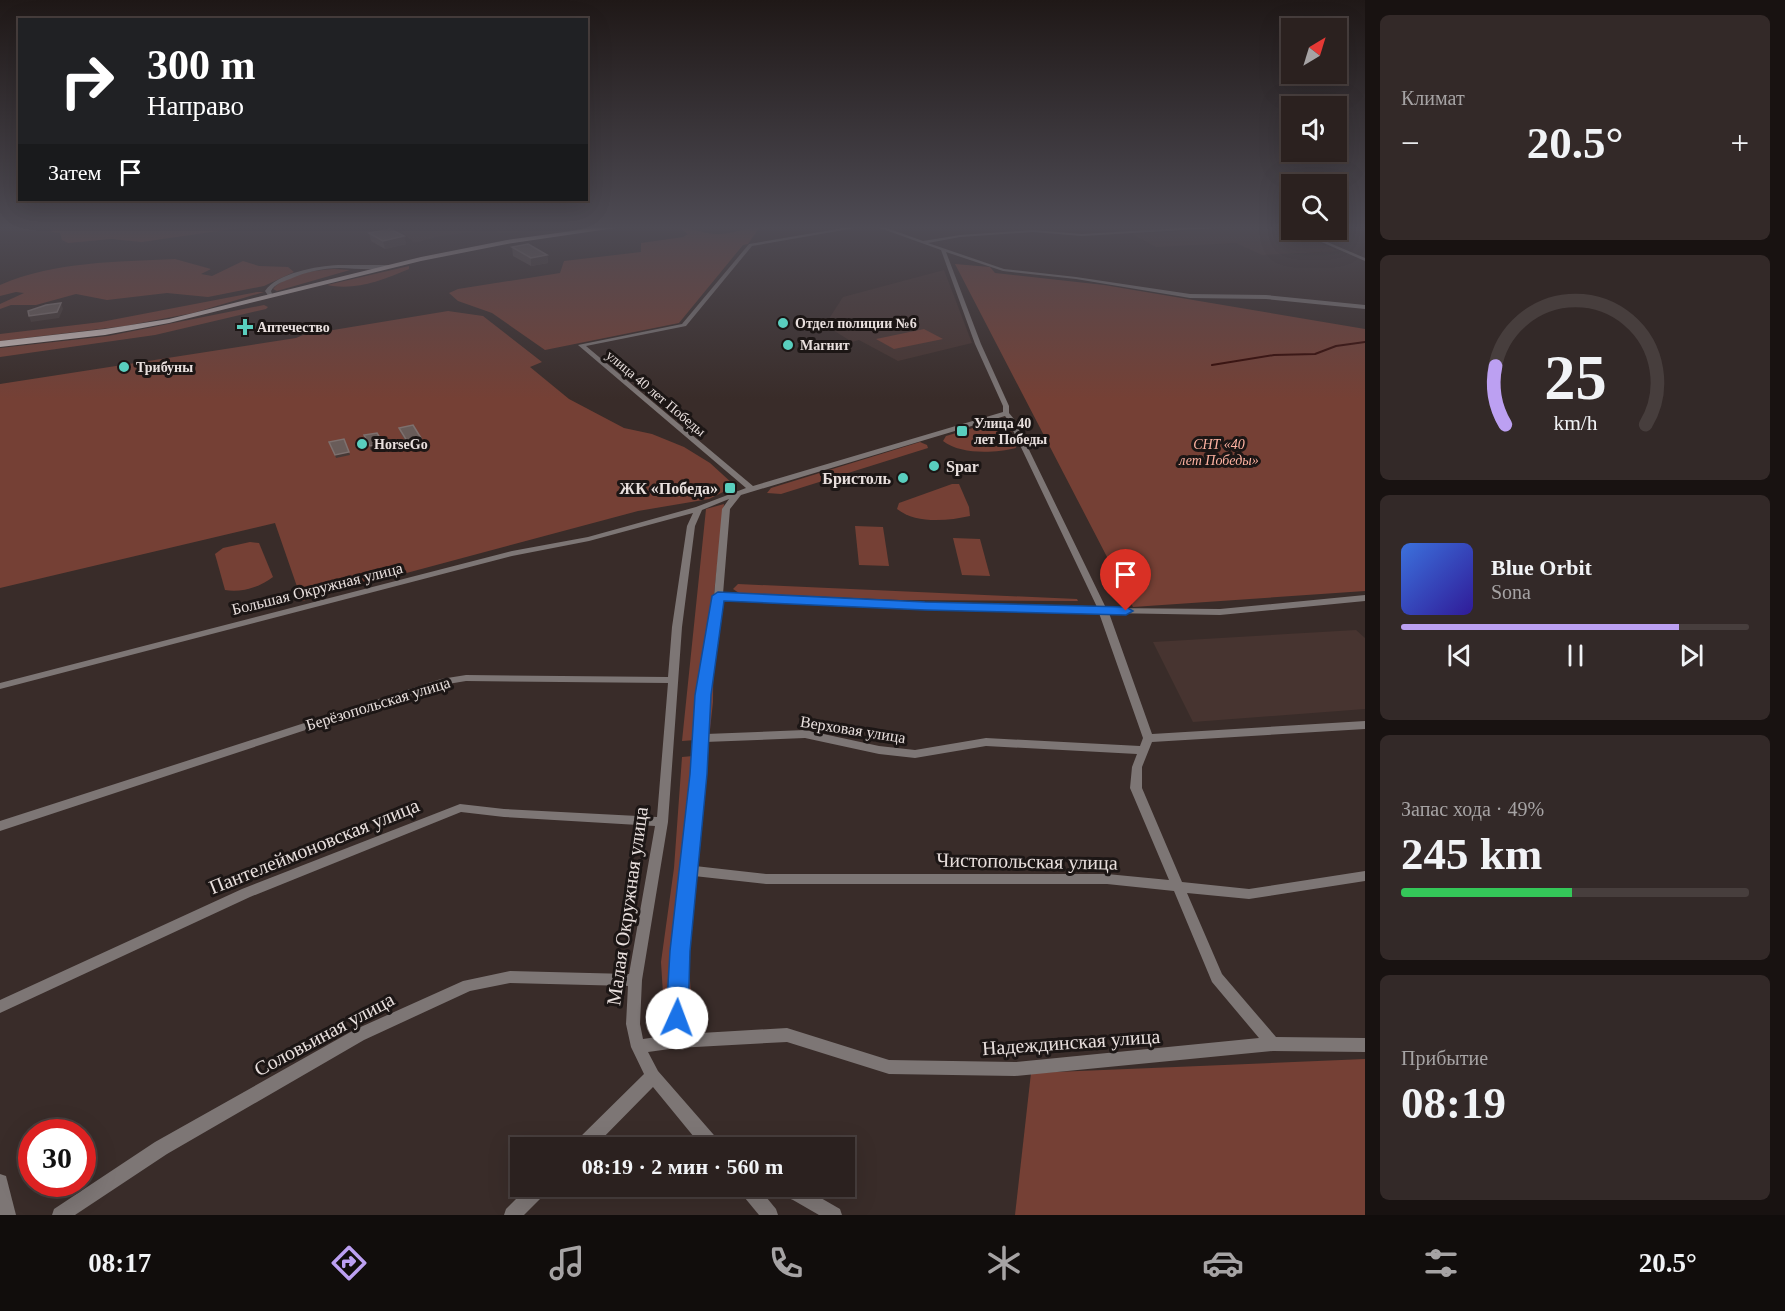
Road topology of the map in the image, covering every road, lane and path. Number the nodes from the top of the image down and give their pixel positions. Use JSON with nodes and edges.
{"nodes":[{"id":1,"x":273,"y":285,"type":"edge"},
{"id":2,"x":315,"y":285,"type":"edge"},
{"id":3,"x":718,"y":285,"type":"edge"},
{"id":4,"x":956,"y":285,"type":"edge"},
{"id":5,"x":1117,"y":285,"type":"edge"},
{"id":6,"x":271,"y":296,"type":"junction"},
{"id":7,"x":1365,"y":307,"type":"edge"},
{"id":8,"x":0,"y":344,"type":"edge"},
{"id":9,"x":1006,"y":413,"type":"junction"},
{"id":10,"x":752,"y":489,"type":"junction"},
{"id":11,"x":738,"y":493,"type":"junction"},
{"id":12,"x":699,"y":509,"type":"junction"},
{"id":13,"x":718,"y":596,"type":"junction"},
{"id":14,"x":1365,"y":598,"type":"edge"},
{"id":15,"x":1102,"y":610,"type":"junction"},
{"id":16,"x":673,"y":680,"type":"junction"},
{"id":17,"x":0,"y":686,"type":"edge"},
{"id":18,"x":1365,"y":726,"type":"edge"},
{"id":19,"x":701,"y":738,"type":"junction"},
{"id":20,"x":1145,"y":744,"type":"junction"},
{"id":21,"x":662,"y":822,"type":"junction"},
{"id":22,"x":0,"y":826,"type":"edge"},
{"id":23,"x":687,"y":870,"type":"junction"},
{"id":24,"x":1365,"y":876,"type":"edge"},
{"id":25,"x":1180,"y":888,"type":"junction"},
{"id":26,"x":635,"y":980,"type":"junction"},
{"id":27,"x":0,"y":1007,"type":"edge"},
{"id":28,"x":678,"y":1041,"type":"junction"},
{"id":29,"x":1273,"y":1044,"type":"junction"},
{"id":30,"x":1365,"y":1045,"type":"edge"},
{"id":31,"x":638,"y":1047,"type":"junction"},
{"id":32,"x":653,"y":1076,"type":"junction"},
{"id":33,"x":592,"y":1137,"type":"edge"},
{"id":34,"x":705,"y":1137,"type":"edge"},
{"id":35,"x":0,"y":1182,"type":"edge"},
{"id":36,"x":530,"y":1197,"type":"edge"},
{"id":37,"x":755,"y":1197,"type":"edge"},
{"id":38,"x":804,"y":1197,"type":"edge"},
{"id":39,"x":8,"y":1215,"type":"edge"},
{"id":40,"x":60,"y":1215,"type":"edge"},
{"id":41,"x":512,"y":1215,"type":"edge"},
{"id":42,"x":770,"y":1215,"type":"edge"},
{"id":43,"x":834,"y":1215,"type":"edge"}],
"edges":[{"from":1,"to":6,"type":"street"},
{"from":2,"to":6,"type":"main road"},
{"from":3,"to":10,"type":"street","name":"улица 40 лет Победы"},
{"from":4,"to":9,"type":"street"},
{"from":5,"to":7,"type":"street"},
{"from":6,"to":8,"type":"main road"},
{"from":9,"to":10,"type":"street"},
{"from":9,"to":15,"type":"street"},
{"from":10,"to":11,"type":"street","name":"Большая Окружная улица"},
{"from":11,"to":12,"type":"street","name":"Большая Окружная улица"},
{"from":11,"to":13,"type":"street"},
{"from":12,"to":16,"type":"street"},
{"from":12,"to":17,"type":"street","name":"Большая Окружная улица"},
{"from":13,"to":15,"type":"street"},
{"from":13,"to":19,"type":"street"},
{"from":14,"to":15,"type":"street"},
{"from":15,"to":20,"type":"street"},
{"from":16,"to":21,"type":"street","name":"Малая Окружная улица"},
{"from":16,"to":22,"type":"street","name":"Берёзопольская улица"},
{"from":18,"to":20,"type":"street","name":"Верховая улица"},
{"from":19,"to":20,"type":"street","name":"Верховая улица"},
{"from":19,"to":23,"type":"street"},
{"from":20,"to":25,"type":"street"},
{"from":21,"to":26,"type":"street","name":"Малая Окружная улица"},
{"from":21,"to":27,"type":"street","name":"Пантелеймоновская улица"},
{"from":23,"to":25,"type":"street","name":"Чистопольская улица"},
{"from":23,"to":28,"type":"street"},
{"from":24,"to":25,"type":"street","name":"Чистопольская улица"},
{"from":25,"to":29,"type":"street"},
{"from":26,"to":31,"type":"street","name":"Малая Окружная улица"},
{"from":26,"to":40,"type":"street","name":"Соловьиная улица"},
{"from":28,"to":29,"type":"street","name":"Надеждинская улица"},
{"from":28,"to":31,"type":"street","name":"Надеждинская улица"},
{"from":29,"to":30,"type":"street","name":"Надеждинская улица"},
{"from":31,"to":32,"type":"street","name":"Малая Окружная улица"},
{"from":32,"to":33,"type":"street"},
{"from":32,"to":34,"type":"street","name":"Малая Окружная улица"},
{"from":35,"to":39,"type":"street"},
{"from":36,"to":41,"type":"street"},
{"from":37,"to":42,"type":"street"},
{"from":38,"to":43,"type":"street"}]}
